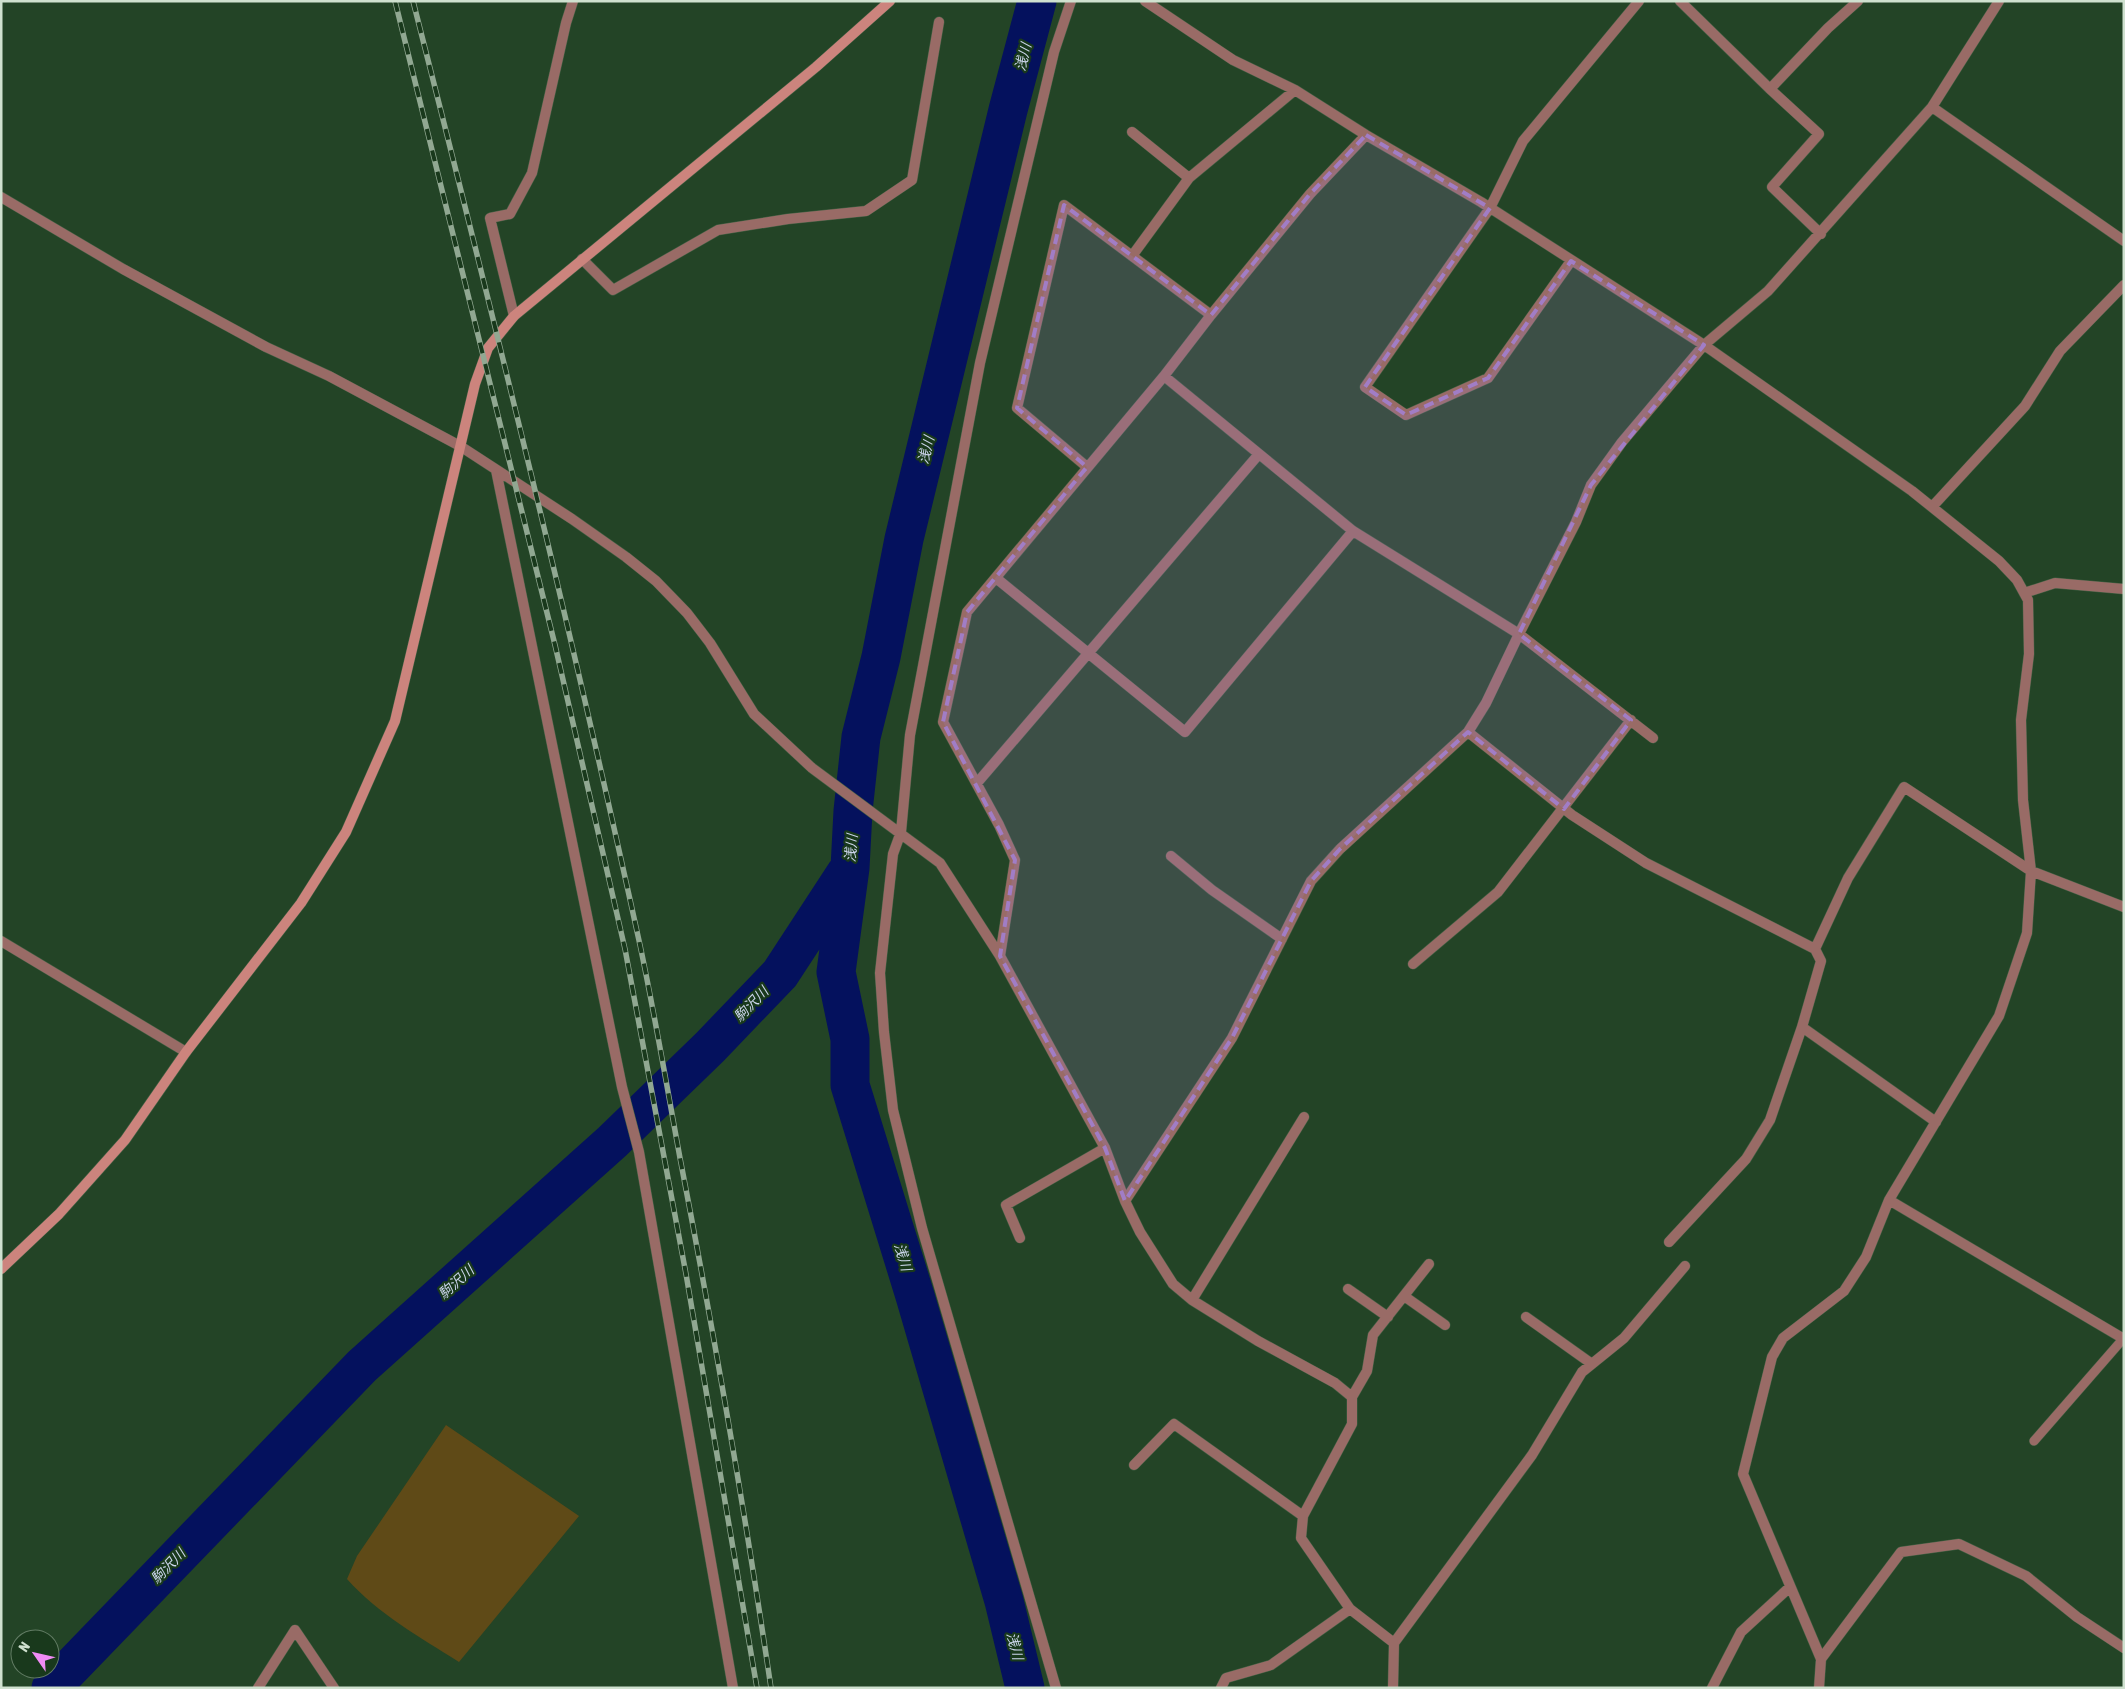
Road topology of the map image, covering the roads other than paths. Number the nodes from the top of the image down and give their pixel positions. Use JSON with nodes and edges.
{"nodes":[{"id":1,"x":573,"y":1,"type":"edge"},
{"id":2,"x":890,"y":1,"type":"edge"},
{"id":3,"x":1071,"y":1,"type":"edge"},
{"id":4,"x":1145,"y":1,"type":"edge"},
{"id":5,"x":1639,"y":1,"type":"edge"},
{"id":6,"x":1680,"y":1,"type":"edge"},
{"id":7,"x":1858,"y":1,"type":"edge"},
{"id":8,"x":1998,"y":1,"type":"edge"},
{"id":9,"x":939,"y":22,"type":"dead end"},
{"id":10,"x":1770,"y":89,"type":"junction"},
{"id":11,"x":1296,"y":90,"type":"junction"},
{"id":12,"x":1932,"y":107,"type":"junction"},
{"id":13,"x":1132,"y":132,"type":"dead end"},
{"id":14,"x":1366,"y":135,"type":"junction"},
{"id":15,"x":1189,"y":178,"type":"junction"},
{"id":16,"x":1,"y":197,"type":"edge"},
{"id":17,"x":1490,"y":208,"type":"junction"},
{"id":18,"x":1821,"y":234,"type":"junction"},
{"id":19,"x":2124,"y":241,"type":"edge"},
{"id":20,"x":1132,"y":256,"type":"junction"},
{"id":21,"x":582,"y":259,"type":"junction"},
{"id":22,"x":1571,"y":261,"type":"junction"},
{"id":23,"x":2124,"y":284,"type":"edge"},
{"id":24,"x":1211,"y":315,"type":"junction"},
{"id":25,"x":514,"y":316,"type":"junction"},
{"id":26,"x":1704,"y":345,"type":"junction"},
{"id":27,"x":1164,"y":376,"type":"junction"},
{"id":28,"x":460,"y":446,"type":"junction"},
{"id":29,"x":1259,"y":454,"type":"junction"},
{"id":30,"x":1087,"y":467,"type":"junction"},
{"id":31,"x":496,"y":470,"type":"junction"},
{"id":32,"x":1932,"y":507,"type":"junction"},
{"id":33,"x":1353,"y":531,"type":"junction"},
{"id":34,"x":996,"y":578,"type":"junction"},
{"id":35,"x":2124,"y":589,"type":"edge"},
{"id":36,"x":2024,"y":593,"type":"junction"},
{"id":37,"x":1519,"y":634,"type":"junction"},
{"id":38,"x":1088,"y":656,"type":"junction"},
{"id":39,"x":1631,"y":720,"type":"junction"},
{"id":40,"x":1468,"y":732,"type":"junction"},
{"id":41,"x":1653,"y":738,"type":"dead end"},
{"id":42,"x":977,"y":783,"type":"junction"},
{"id":43,"x":1564,"y":809,"type":"junction"},
{"id":44,"x":901,"y":832,"type":"junction"},
{"id":45,"x":1171,"y":856,"type":"dead end"},
{"id":46,"x":2031,"y":870,"type":"junction"},
{"id":47,"x":2124,"y":907,"type":"edge"},
{"id":48,"x":1282,"y":939,"type":"junction"},
{"id":49,"x":1,"y":941,"type":"edge"},
{"id":50,"x":1816,"y":949,"type":"junction"},
{"id":51,"x":1000,"y":956,"type":"junction"},
{"id":52,"x":1413,"y":964,"type":"dead end"},
{"id":53,"x":1802,"y":1027,"type":"junction"},
{"id":54,"x":186,"y":1052,"type":"junction"},
{"id":55,"x":1304,"y":1118,"type":"dead end"},
{"id":56,"x":1936,"y":1122,"type":"junction"},
{"id":57,"x":1106,"y":1148,"type":"junction"},
{"id":58,"x":1889,"y":1200,"type":"junction"},
{"id":59,"x":1125,"y":1201,"type":"junction"},
{"id":60,"x":1020,"y":1238,"type":"dead end"},
{"id":61,"x":1669,"y":1242,"type":"dead end"},
{"id":62,"x":1429,"y":1264,"type":"dead end"},
{"id":63,"x":1685,"y":1266,"type":"dead end"},
{"id":64,"x":1,"y":1270,"type":"edge"},
{"id":65,"x":1348,"y":1289,"type":"dead end"},
{"id":66,"x":1404,"y":1296,"type":"junction"},
{"id":67,"x":1192,"y":1300,"type":"junction"},
{"id":68,"x":1388,"y":1317,"type":"junction"},
{"id":69,"x":1526,"y":1317,"type":"dead end"},
{"id":70,"x":1445,"y":1325,"type":"dead end"},
{"id":71,"x":2124,"y":1339,"type":"edge"},
{"id":72,"x":1592,"y":1364,"type":"junction"},
{"id":73,"x":1352,"y":1398,"type":"junction"},
{"id":74,"x":2034,"y":1441,"type":"dead end"},
{"id":75,"x":1134,"y":1465,"type":"dead end"},
{"id":76,"x":1303,"y":1516,"type":"junction"},
{"id":77,"x":1790,"y":1587,"type":"junction"},
{"id":78,"x":1350,"y":1608,"type":"junction"},
{"id":79,"x":1394,"y":1643,"type":"junction"},
{"id":80,"x":2124,"y":1648,"type":"edge"},
{"id":81,"x":1820,"y":1659,"type":"junction"},
{"id":82,"x":258,"y":1688,"type":"edge"},
{"id":83,"x":334,"y":1688,"type":"edge"},
{"id":84,"x":733,"y":1688,"type":"edge"},
{"id":85,"x":1056,"y":1688,"type":"edge"},
{"id":86,"x":1222,"y":1688,"type":"edge"},
{"id":87,"x":1392,"y":1688,"type":"edge"},
{"id":88,"x":1712,"y":1688,"type":"edge"},
{"id":89,"x":1819,"y":1688,"type":"edge"}],
"edges":[{"from":1,"to":25,"type":"street"},
{"from":2,"to":21,"type":"street"},
{"from":3,"to":44,"type":"street"},
{"from":4,"to":11,"type":"street"},
{"from":5,"to":17,"type":"street"},
{"from":6,"to":10,"type":"street"},
{"from":7,"to":10,"type":"street"},
{"from":8,"to":12,"type":"street"},
{"from":9,"to":21,"type":"street"},
{"from":10,"to":18,"type":"street"},
{"from":11,"to":14,"type":"street"},
{"from":11,"to":15,"type":"street"},
{"from":12,"to":18,"type":"street"},
{"from":12,"to":19,"type":"street"},
{"from":13,"to":15,"type":"street"},
{"from":14,"to":17,"type":"street"},
{"from":14,"to":24,"type":"street"},
{"from":15,"to":20,"type":"street"},
{"from":16,"to":28,"type":"street"},
{"from":17,"to":22,"type":"street"},
{"from":17,"to":22,"type":"street"},
{"from":18,"to":26,"type":"street"},
{"from":20,"to":24,"type":"street"},
{"from":20,"to":30,"type":"street"},
{"from":21,"to":25,"type":"street"},
{"from":22,"to":26,"type":"street"},
{"from":23,"to":32,"type":"street"},
{"from":24,"to":27,"type":"street"},
{"from":25,"to":28,"type":"street"},
{"from":26,"to":32,"type":"street"},
{"from":26,"to":37,"type":"street"},
{"from":27,"to":29,"type":"street"},
{"from":27,"to":30,"type":"street"},
{"from":28,"to":31,"type":"street"},
{"from":28,"to":54,"type":"street"},
{"from":29,"to":33,"type":"street"},
{"from":29,"to":38,"type":"street"},
{"from":30,"to":34,"type":"street"},
{"from":31,"to":44,"type":"street"},
{"from":31,"to":84,"type":"street"},
{"from":32,"to":36,"type":"street"},
{"from":33,"to":37,"type":"street"},
{"from":33,"to":38,"type":"street"},
{"from":34,"to":38,"type":"street"},
{"from":34,"to":42,"type":"street"},
{"from":35,"to":36,"type":"street"},
{"from":36,"to":46,"type":"street"},
{"from":37,"to":39,"type":"street"},
{"from":37,"to":40,"type":"street"},
{"from":38,"to":42,"type":"street"},
{"from":39,"to":41,"type":"street"},
{"from":39,"to":43,"type":"street"},
{"from":40,"to":43,"type":"street"},
{"from":40,"to":48,"type":"street"},
{"from":42,"to":51,"type":"street"},
{"from":43,"to":50,"type":"street"},
{"from":43,"to":52,"type":"street"},
{"from":44,"to":51,"type":"street"},
{"from":44,"to":85,"type":"street"},
{"from":45,"to":48,"type":"street"},
{"from":46,"to":47,"type":"street"},
{"from":46,"to":50,"type":"street"},
{"from":46,"to":56,"type":"street"},
{"from":48,"to":59,"type":"street"},
{"from":49,"to":54,"type":"street"},
{"from":50,"to":53,"type":"street"},
{"from":51,"to":57,"type":"street"},
{"from":53,"to":56,"type":"street"},
{"from":53,"to":61,"type":"street"},
{"from":54,"to":64,"type":"street"},
{"from":55,"to":67,"type":"street"},
{"from":56,"to":58,"type":"street"},
{"from":57,"to":59,"type":"street"},
{"from":57,"to":60,"type":"street"},
{"from":58,"to":71,"type":"street"},
{"from":58,"to":77,"type":"street"},
{"from":59,"to":67,"type":"street"},
{"from":62,"to":66,"type":"street"},
{"from":63,"to":72,"type":"street"},
{"from":65,"to":68,"type":"street"},
{"from":66,"to":68,"type":"street"},
{"from":66,"to":70,"type":"street"},
{"from":67,"to":73,"type":"street"},
{"from":68,"to":73,"type":"street"},
{"from":69,"to":72,"type":"street"},
{"from":71,"to":74,"type":"lane"},
{"from":72,"to":79,"type":"street"},
{"from":73,"to":76,"type":"street"},
{"from":75,"to":76,"type":"street"},
{"from":76,"to":78,"type":"street"},
{"from":77,"to":81,"type":"street"},
{"from":77,"to":88,"type":"street"},
{"from":78,"to":79,"type":"street"},
{"from":78,"to":86,"type":"street"},
{"from":79,"to":87,"type":"street"},
{"from":80,"to":81,"type":"street"},
{"from":81,"to":89,"type":"street"},
{"from":82,"to":83,"type":"street"}]}
